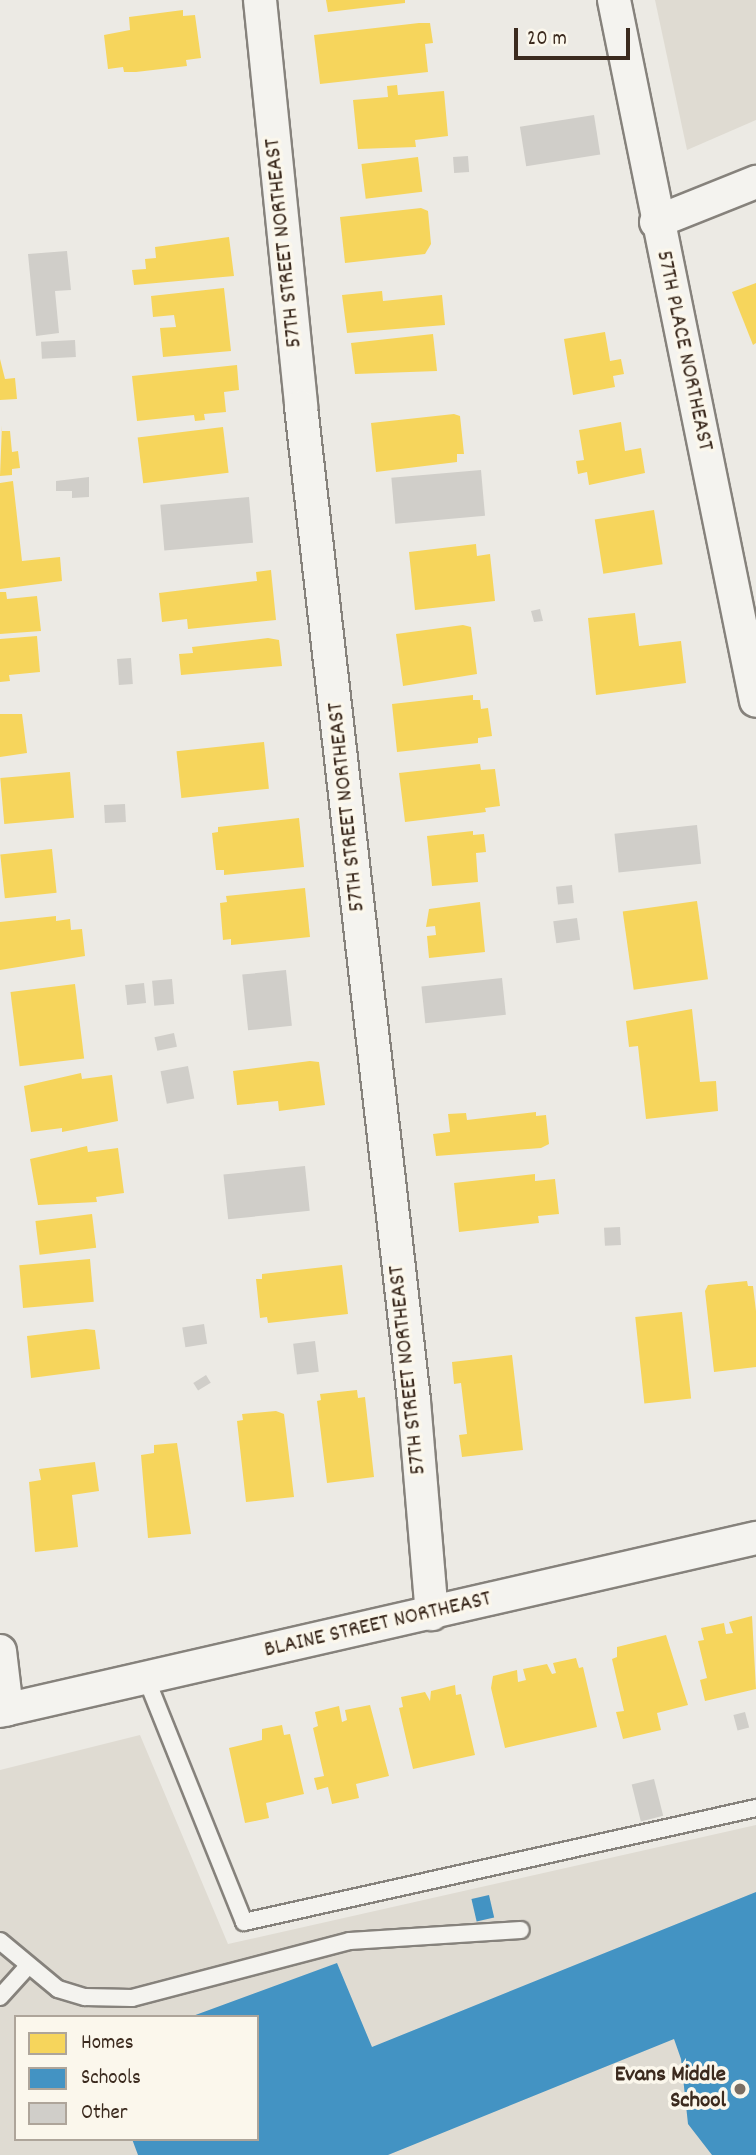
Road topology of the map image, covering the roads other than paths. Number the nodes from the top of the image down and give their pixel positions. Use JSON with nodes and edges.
{"nodes":[{"id":1,"x":260,"y":0,"type":"edge"},
{"id":2,"x":614,"y":0,"type":"edge"},
{"id":3,"x":756,"y":182,"type":"edge"},
{"id":4,"x":656,"y":222,"type":"junction"},
{"id":5,"x":756,"y":701,"type":"edge"},
{"id":6,"x":756,"y":1538,"type":"edge"},
{"id":7,"x":432,"y":1614,"type":"junction"},
{"id":8,"x":0,"y":1651,"type":"edge"},
{"id":9,"x":146,"y":1678,"type":"junction"},
{"id":10,"x":3,"y":1711,"type":"edge"},
{"id":11,"x":756,"y":1808,"type":"edge"},
{"id":12,"x":521,"y":1930,"type":"dead end"},
{"id":13,"x":0,"y":1941,"type":"edge"},
{"id":14,"x":28,"y":1966,"type":"junction"},
{"id":15,"x":0,"y":1997,"type":"edge"}],
"edges":[{"from":1,"to":7,"type":"street","name":"57TH STREET NORTHEAST"},
{"from":2,"to":4,"type":"street","name":"57TH PLACE NORTHEAST"},
{"from":3,"to":4,"type":"street"},
{"from":4,"to":5,"type":"street","name":"57TH PLACE NORTHEAST"},
{"from":6,"to":7,"type":"street","name":"BLAINE STREET NORTHEAST"},
{"from":7,"to":9,"type":"street","name":"BLAINE STREET NORTHEAST"},
{"from":8,"to":10,"type":"street"},
{"from":9,"to":10,"type":"street","name":"BLAINE STREET NORTHEAST"},
{"from":9,"to":11,"type":"lane"},
{"from":12,"to":14,"type":"lane"},
{"from":13,"to":14,"type":"lane"},
{"from":14,"to":15,"type":"lane"}]}
